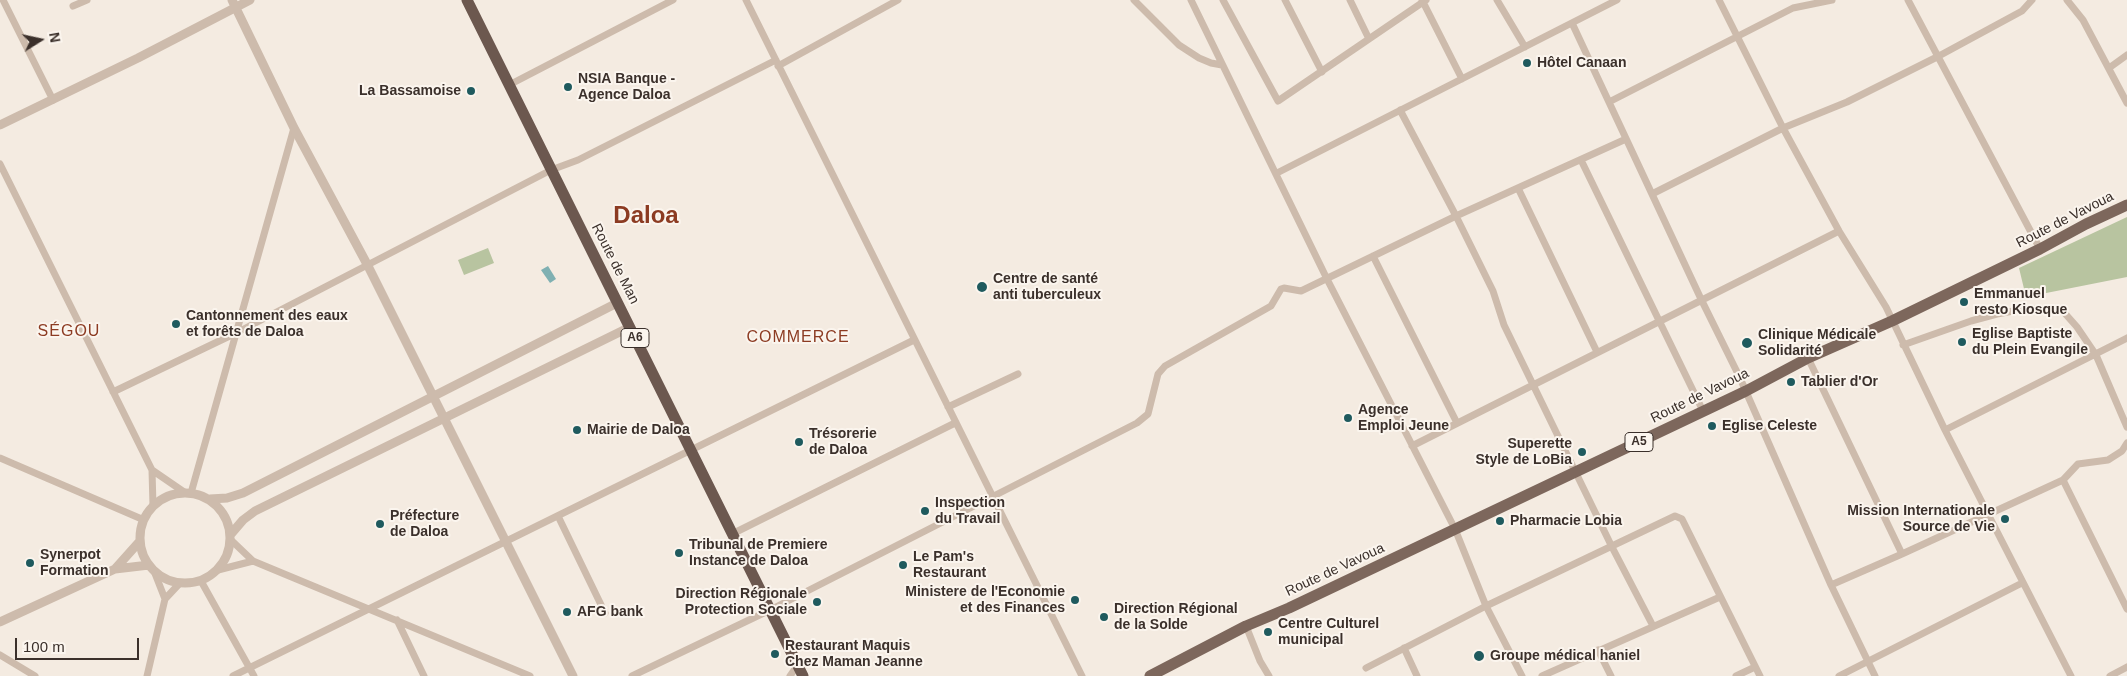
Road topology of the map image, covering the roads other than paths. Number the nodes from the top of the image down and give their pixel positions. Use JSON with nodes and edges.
{"nodes":[{"id":1,"x":3,"y":0,"type":"edge"},
{"id":2,"x":88,"y":0,"type":"edge"},
{"id":3,"x":250,"y":0,"type":"edge"},
{"id":4,"x":467,"y":0,"type":"edge"},
{"id":5,"x":673,"y":0,"type":"edge"},
{"id":6,"x":746,"y":0,"type":"edge"},
{"id":7,"x":898,"y":0,"type":"edge"},
{"id":8,"x":1134,"y":0,"type":"edge"},
{"id":9,"x":1191,"y":0,"type":"edge"},
{"id":10,"x":1223,"y":0,"type":"edge"},
{"id":11,"x":1285,"y":0,"type":"edge"},
{"id":12,"x":1350,"y":0,"type":"edge"},
{"id":13,"x":1497,"y":0,"type":"edge"},
{"id":14,"x":1617,"y":0,"type":"edge"},
{"id":15,"x":1719,"y":0,"type":"edge"},
{"id":16,"x":1832,"y":0,"type":"edge"},
{"id":17,"x":1908,"y":0,"type":"edge"},
{"id":18,"x":2032,"y":0,"type":"edge"},
{"id":19,"x":2067,"y":0,"type":"edge"},
{"id":20,"x":1424,"y":1,"type":"edge"},
{"id":21,"x":234,"y":4,"type":"edge"},
{"id":22,"x":73,"y":6,"type":"dead end"},
{"id":23,"x":1572,"y":23,"type":"junction"},
{"id":24,"x":1737,"y":36,"type":"junction"},
{"id":25,"x":1369,"y":39,"type":"junction"},
{"id":26,"x":1525,"y":47,"type":"junction"},
{"id":27,"x":2127,"y":55,"type":"edge"},
{"id":28,"x":1937,"y":57,"type":"junction"},
{"id":29,"x":777,"y":63,"type":"junction"},
{"id":30,"x":1222,"y":64,"type":"junction"},
{"id":31,"x":2109,"y":68,"type":"junction"},
{"id":32,"x":1322,"y":72,"type":"junction"},
{"id":33,"x":1462,"y":79,"type":"junction"},
{"id":34,"x":509,"y":84,"type":"junction"},
{"id":35,"x":53,"y":100,"type":"junction"},
{"id":36,"x":1609,"y":102,"type":"junction"},
{"id":37,"x":2127,"y":103,"type":"edge"},
{"id":38,"x":1400,"y":110,"type":"junction"},
{"id":39,"x":0,"y":125,"type":"edge"},
{"id":40,"x":294,"y":128,"type":"junction"},
{"id":41,"x":1783,"y":128,"type":"junction"},
{"id":42,"x":1626,"y":139,"type":"junction"},
{"id":43,"x":1581,"y":160,"type":"junction"},
{"id":44,"x":0,"y":164,"type":"edge"},
{"id":45,"x":551,"y":170,"type":"junction"},
{"id":46,"x":1277,"y":173,"type":"junction"},
{"id":47,"x":1518,"y":188,"type":"junction"},
{"id":48,"x":1652,"y":194,"type":"junction"},
{"id":49,"x":2127,"y":205,"type":"edge"},
{"id":50,"x":1456,"y":216,"type":"junction"},
{"id":51,"x":1839,"y":231,"type":"junction"},
{"id":52,"x":2040,"y":249,"type":"junction"},
{"id":53,"x":1373,"y":256,"type":"junction"},
{"id":54,"x":368,"y":266,"type":"junction"},
{"id":55,"x":1327,"y":279,"type":"junction"},
{"id":56,"x":1701,"y":299,"type":"junction"},
{"id":57,"x":617,"y":303,"type":"junction"},
{"id":58,"x":1659,"y":321,"type":"junction"},
{"id":59,"x":1892,"y":321,"type":"junction"},
{"id":60,"x":630,"y":327,"type":"junction"},
{"id":61,"x":238,"y":332,"type":"junction"},
{"id":62,"x":2127,"y":338,"type":"edge"},
{"id":63,"x":914,"y":340,"type":"junction"},
{"id":64,"x":1903,"y":345,"type":"junction"},
{"id":65,"x":1597,"y":352,"type":"junction"},
{"id":66,"x":2096,"y":355,"type":"junction"},
{"id":67,"x":1808,"y":358,"type":"junction"},
{"id":68,"x":1018,"y":374,"type":"dead end"},
{"id":69,"x":1533,"y":384,"type":"junction"},
{"id":70,"x":1746,"y":391,"type":"junction"},
{"id":71,"x":113,"y":392,"type":"junction"},
{"id":72,"x":432,"y":396,"type":"junction"},
{"id":73,"x":948,"y":408,"type":"junction"},
{"id":74,"x":1703,"y":411,"type":"junction"},
{"id":75,"x":444,"y":418,"type":"junction"},
{"id":76,"x":955,"y":423,"type":"junction"},
{"id":77,"x":1457,"y":423,"type":"junction"},
{"id":78,"x":2127,"y":427,"type":"edge"},
{"id":79,"x":1945,"y":430,"type":"junction"},
{"id":80,"x":2127,"y":443,"type":"edge"},
{"id":81,"x":1412,"y":446,"type":"junction"},
{"id":82,"x":691,"y":451,"type":"junction"},
{"id":83,"x":0,"y":458,"type":"edge"},
{"id":84,"x":152,"y":470,"type":"junction"},
{"id":85,"x":1574,"y":472,"type":"junction"},
{"id":86,"x":2063,"y":480,"type":"junction"},
{"id":87,"x":188,"y":492,"type":"junction"},
{"id":88,"x":992,"y":498,"type":"junction"},
{"id":89,"x":210,"y":499,"type":"junction"},
{"id":90,"x":153,"y":506,"type":"junction"},
{"id":91,"x":1988,"y":515,"type":"junction"},
{"id":92,"x":558,"y":516,"type":"junction"},
{"id":93,"x":144,"y":520,"type":"junction"},
{"id":94,"x":1455,"y":529,"type":"junction"},
{"id":95,"x":732,"y":534,"type":"junction"},
{"id":96,"x":231,"y":537,"type":"junction"},
{"id":97,"x":140,"y":541,"type":"junction"},
{"id":98,"x":505,"y":542,"type":"junction"},
{"id":99,"x":1612,"y":547,"type":"junction"},
{"id":100,"x":1902,"y":554,"type":"junction"},
{"id":101,"x":253,"y":561,"type":"junction"},
{"id":102,"x":152,"y":568,"type":"junction"},
{"id":103,"x":115,"y":569,"type":"junction"},
{"id":104,"x":218,"y":570,"type":"junction"},
{"id":105,"x":201,"y":581,"type":"junction"},
{"id":106,"x":180,"y":583,"type":"junction"},
{"id":107,"x":2022,"y":583,"type":"junction"},
{"id":108,"x":1831,"y":585,"type":"junction"},
{"id":109,"x":1720,"y":597,"type":"junction"},
{"id":110,"x":166,"y":600,"type":"junction"},
{"id":111,"x":1486,"y":606,"type":"junction"},
{"id":112,"x":369,"y":608,"type":"junction"},
{"id":113,"x":2127,"y":608,"type":"edge"},
{"id":114,"x":770,"y":610,"type":"junction"},
{"id":115,"x":605,"y":613,"type":"dead end"},
{"id":116,"x":396,"y":620,"type":"junction"},
{"id":117,"x":0,"y":622,"type":"edge"},
{"id":118,"x":1246,"y":626,"type":"junction"},
{"id":119,"x":1654,"y":626,"type":"junction"},
{"id":120,"x":1404,"y":648,"type":"junction"},
{"id":121,"x":1598,"y":650,"type":"junction"},
{"id":122,"x":0,"y":656,"type":"edge"},
{"id":123,"x":1868,"y":661,"type":"junction"},
{"id":124,"x":249,"y":667,"type":"junction"},
{"id":125,"x":1755,"y":667,"type":"junction"},
{"id":126,"x":2127,"y":667,"type":"edge"},
{"id":127,"x":1366,"y":668,"type":"dead end"},
{"id":128,"x":800,"y":671,"type":"edge"},
{"id":129,"x":35,"y":676,"type":"edge"},
{"id":130,"x":147,"y":676,"type":"edge"},
{"id":131,"x":233,"y":676,"type":"edge"},
{"id":132,"x":254,"y":676,"type":"edge"},
{"id":133,"x":424,"y":676,"type":"edge"},
{"id":134,"x":530,"y":676,"type":"edge"},
{"id":135,"x":573,"y":676,"type":"edge"},
{"id":136,"x":632,"y":676,"type":"edge"},
{"id":137,"x":790,"y":676,"type":"edge"},
{"id":138,"x":1082,"y":676,"type":"edge"},
{"id":139,"x":1150,"y":676,"type":"edge"},
{"id":140,"x":1268,"y":676,"type":"edge"},
{"id":141,"x":1417,"y":676,"type":"edge"},
{"id":142,"x":1522,"y":676,"type":"edge"},
{"id":143,"x":1542,"y":676,"type":"edge"},
{"id":144,"x":1611,"y":676,"type":"edge"},
{"id":145,"x":1736,"y":676,"type":"edge"},
{"id":146,"x":1760,"y":676,"type":"edge"},
{"id":147,"x":1839,"y":676,"type":"edge"},
{"id":148,"x":1876,"y":676,"type":"edge"},
{"id":149,"x":2070,"y":676,"type":"edge"},
{"id":150,"x":2110,"y":676,"type":"edge"}],
"edges":[{"from":1,"to":35,"type":"street"},
{"from":2,"to":22,"type":"street"},
{"from":3,"to":21,"type":"street"},
{"from":4,"to":34,"type":"highway","name":"Route de Man","number":"A6"},
{"from":5,"to":34,"type":"street"},
{"from":6,"to":29,"type":"street"},
{"from":7,"to":29,"type":"street"},
{"from":8,"to":30,"type":"street"},
{"from":9,"to":30,"type":"street"},
{"from":10,"to":32,"type":"street"},
{"from":11,"to":32,"type":"street"},
{"from":12,"to":25,"type":"street"},
{"from":13,"to":26,"type":"street"},
{"from":14,"to":23,"type":"street"},
{"from":15,"to":24,"type":"street"},
{"from":16,"to":24,"type":"street"},
{"from":17,"to":28,"type":"street"},
{"from":18,"to":28,"type":"street"},
{"from":19,"to":31,"type":"street"},
{"from":20,"to":25,"type":"street"},
{"from":20,"to":33,"type":"street"},
{"from":21,"to":35,"type":"street"},
{"from":21,"to":40,"type":"street"},
{"from":23,"to":26,"type":"street"},
{"from":23,"to":36,"type":"street"},
{"from":24,"to":36,"type":"street"},
{"from":24,"to":41,"type":"street"},
{"from":25,"to":32,"type":"street"},
{"from":26,"to":33,"type":"street"},
{"from":27,"to":31,"type":"street"},
{"from":28,"to":41,"type":"street"},
{"from":28,"to":52,"type":"street"},
{"from":29,"to":45,"type":"street"},
{"from":29,"to":63,"type":"street"},
{"from":30,"to":46,"type":"street"},
{"from":31,"to":37,"type":"street"},
{"from":33,"to":38,"type":"street"},
{"from":34,"to":45,"type":"highway","name":"Route de Man","number":"A6"},
{"from":35,"to":39,"type":"street"},
{"from":36,"to":42,"type":"street"},
{"from":38,"to":46,"type":"street"},
{"from":38,"to":50,"type":"street"},
{"from":40,"to":54,"type":"street"},
{"from":40,"to":61,"type":"street"},
{"from":41,"to":48,"type":"street"},
{"from":41,"to":51,"type":"street"},
{"from":42,"to":43,"type":"street"},
{"from":42,"to":48,"type":"street"},
{"from":43,"to":47,"type":"street"},
{"from":43,"to":58,"type":"street"},
{"from":44,"to":71,"type":"street"},
{"from":45,"to":54,"type":"street"},
{"from":45,"to":57,"type":"highway","name":"Route de Man","number":"A6"},
{"from":46,"to":55,"type":"street"},
{"from":47,"to":50,"type":"street"},
{"from":47,"to":65,"type":"street"},
{"from":48,"to":56,"type":"street"},
{"from":49,"to":52,"type":"main road","name":"Route de Vavoua","number":"A5"},
{"from":50,"to":53,"type":"street"},
{"from":50,"to":69,"type":"street"},
{"from":51,"to":56,"type":"street"},
{"from":51,"to":59,"type":"street"},
{"from":52,"to":59,"type":"main road","name":"Route de Vavoua","number":"A5"},
{"from":53,"to":55,"type":"street"},
{"from":53,"to":77,"type":"street"},
{"from":54,"to":61,"type":"street"},
{"from":54,"to":72,"type":"street"},
{"from":55,"to":81,"type":"street"},
{"from":55,"to":88,"type":"street"},
{"from":56,"to":58,"type":"street"},
{"from":56,"to":70,"type":"street"},
{"from":57,"to":60,"type":"highway","name":"Route de Man","number":"A6"},
{"from":57,"to":72,"type":"street"},
{"from":58,"to":65,"type":"street"},
{"from":58,"to":74,"type":"street"},
{"from":59,"to":64,"type":"street"},
{"from":59,"to":67,"type":"main road","name":"Route de Vavoua","number":"A5"},
{"from":60,"to":75,"type":"street"},
{"from":60,"to":82,"type":"highway","name":"Route de Man","number":"A6"},
{"from":61,"to":71,"type":"street"},
{"from":61,"to":87,"type":"street"},
{"from":62,"to":66,"type":"street"},
{"from":63,"to":73,"type":"street"},
{"from":63,"to":82,"type":"street"},
{"from":64,"to":66,"type":"street"},
{"from":64,"to":79,"type":"street"},
{"from":65,"to":69,"type":"street"},
{"from":66,"to":78,"type":"street"},
{"from":66,"to":79,"type":"street"},
{"from":67,"to":70,"type":"main road","name":"Route de Vavoua","number":"A5"},
{"from":67,"to":100,"type":"street"},
{"from":68,"to":73,"type":"street"},
{"from":69,"to":77,"type":"street"},
{"from":69,"to":85,"type":"street"},
{"from":70,"to":74,"type":"main road","name":"Route de Vavoua","number":"A5"},
{"from":70,"to":108,"type":"street"},
{"from":71,"to":84,"type":"street"},
{"from":72,"to":75,"type":"street"},
{"from":72,"to":89,"type":"street"},
{"from":73,"to":76,"type":"street"},
{"from":74,"to":85,"type":"main road","name":"Route de Vavoua","number":"A5"},
{"from":75,"to":96,"type":"street"},
{"from":75,"to":98,"type":"street"},
{"from":76,"to":88,"type":"street"},
{"from":76,"to":95,"type":"street"},
{"from":77,"to":81,"type":"street"},
{"from":79,"to":91,"type":"street"},
{"from":80,"to":86,"type":"street"},
{"from":81,"to":94,"type":"street"},
{"from":82,"to":92,"type":"street"},
{"from":82,"to":95,"type":"highway","name":"Route de Man","number":"A6"},
{"from":83,"to":93,"type":"street"},
{"from":84,"to":87,"type":"street"},
{"from":84,"to":90,"type":"street"},
{"from":85,"to":94,"type":"main road","name":"Route de Vavoua","number":"A5"},
{"from":85,"to":99,"type":"street"},
{"from":86,"to":91,"type":"street"},
{"from":86,"to":113,"type":"street"},
{"from":87,"to":89,"type":"street"},
{"from":87,"to":90,"type":"street"},
{"from":88,"to":114,"type":"street"},
{"from":88,"to":138,"type":"street"},
{"from":89,"to":96,"type":"street"},
{"from":90,"to":93,"type":"street"},
{"from":91,"to":100,"type":"street"},
{"from":91,"to":107,"type":"street"},
{"from":92,"to":98,"type":"street"},
{"from":92,"to":115,"type":"street"},
{"from":93,"to":97,"type":"street"},
{"from":94,"to":111,"type":"street"},
{"from":94,"to":118,"type":"main road","name":"Route de Vavoua","number":"A5"},
{"from":95,"to":114,"type":"highway","name":"Route de Man","number":"A6"},
{"from":96,"to":101,"type":"street"},
{"from":96,"to":104,"type":"street"},
{"from":97,"to":102,"type":"street"},
{"from":97,"to":103,"type":"street"},
{"from":98,"to":112,"type":"street"},
{"from":98,"to":135,"type":"street"},
{"from":99,"to":109,"type":"street"},
{"from":99,"to":111,"type":"street"},
{"from":99,"to":119,"type":"street"},
{"from":100,"to":108,"type":"street"},
{"from":101,"to":104,"type":"street"},
{"from":101,"to":112,"type":"street"},
{"from":102,"to":103,"type":"street"},
{"from":102,"to":106,"type":"street"},
{"from":102,"to":110,"type":"street"},
{"from":103,"to":117,"type":"street"},
{"from":104,"to":105,"type":"street"},
{"from":105,"to":106,"type":"street"},
{"from":105,"to":124,"type":"street"},
{"from":106,"to":110,"type":"street"},
{"from":107,"to":123,"type":"street"},
{"from":107,"to":149,"type":"street"},
{"from":108,"to":123,"type":"street"},
{"from":109,"to":119,"type":"street"},
{"from":109,"to":125,"type":"street"},
{"from":110,"to":130,"type":"street"},
{"from":111,"to":120,"type":"street"},
{"from":111,"to":142,"type":"street"},
{"from":112,"to":116,"type":"street"},
{"from":112,"to":124,"type":"street"},
{"from":114,"to":128,"type":"highway","name":"Route de Man","number":"A6"},
{"from":114,"to":136,"type":"street"},
{"from":116,"to":133,"type":"street"},
{"from":116,"to":134,"type":"street"},
{"from":118,"to":139,"type":"main road","name":"Route de Vavoua","number":"A5"},
{"from":118,"to":140,"type":"street"},
{"from":119,"to":121,"type":"street"},
{"from":120,"to":127,"type":"street"},
{"from":120,"to":141,"type":"street"},
{"from":121,"to":143,"type":"street"},
{"from":121,"to":144,"type":"street"},
{"from":122,"to":129,"type":"street"},
{"from":123,"to":147,"type":"street"},
{"from":123,"to":148,"type":"street"},
{"from":124,"to":131,"type":"street"},
{"from":124,"to":132,"type":"street"},
{"from":125,"to":145,"type":"street"},
{"from":125,"to":146,"type":"street"},
{"from":126,"to":150,"type":"street"},
{"from":128,"to":137,"type":"street"}]}
